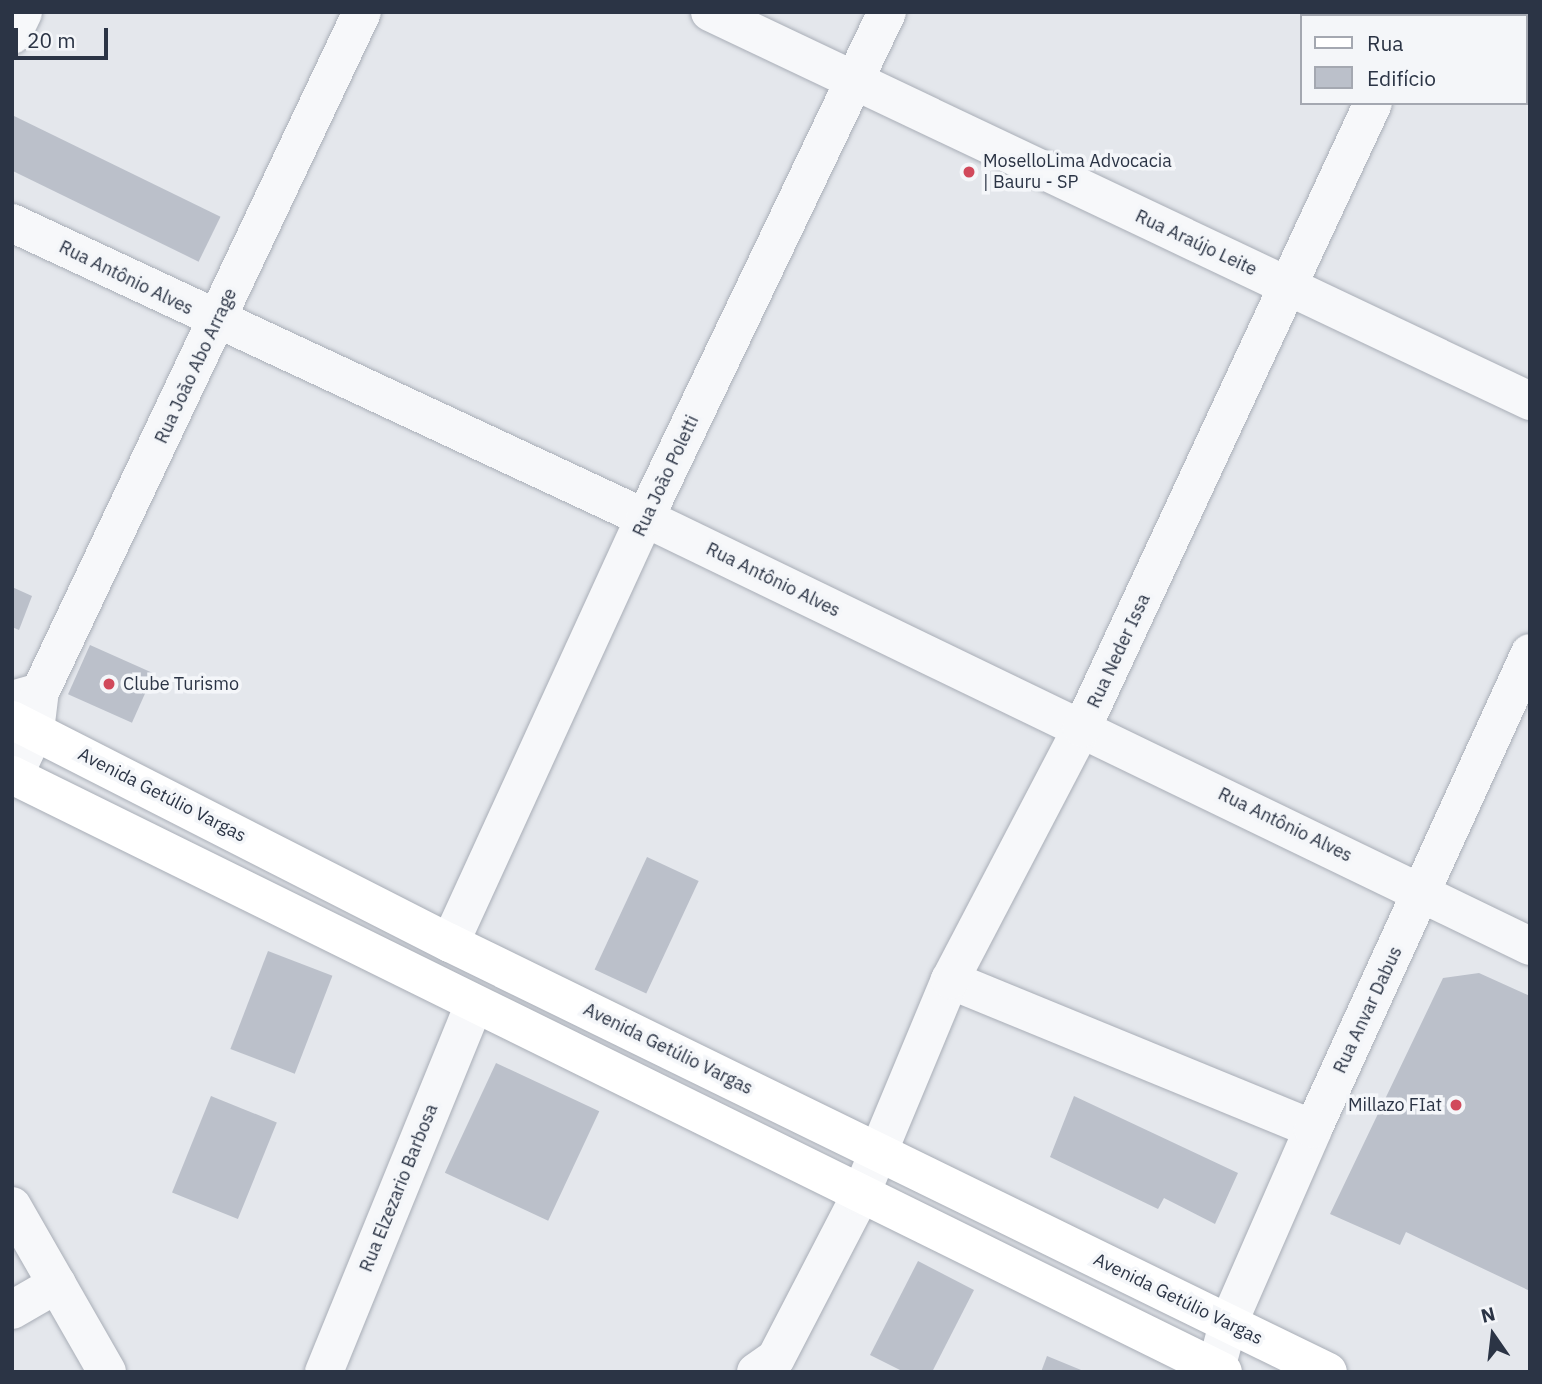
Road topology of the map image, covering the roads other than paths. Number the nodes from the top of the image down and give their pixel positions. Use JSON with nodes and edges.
{"nodes":[{"id":1,"x":23,"y":12,"type":"edge"},
{"id":2,"x":362,"y":12,"type":"edge"},
{"id":3,"x":710,"y":12,"type":"edge"},
{"id":4,"x":887,"y":12,"type":"edge"},
{"id":5,"x":12,"y":35,"type":"edge"},
{"id":6,"x":854,"y":82,"type":"junction"},
{"id":7,"x":1372,"y":105,"type":"edge"},
{"id":8,"x":12,"y":223,"type":"edge"},
{"id":9,"x":1289,"y":286,"type":"junction"},
{"id":10,"x":217,"y":321,"type":"junction"},
{"id":11,"x":1530,"y":401,"type":"edge"},
{"id":12,"x":645,"y":518,"type":"junction"},
{"id":13,"x":1530,"y":653,"type":"edge"},
{"id":14,"x":26,"y":696,"type":"edge"},
{"id":15,"x":24,"y":726,"type":"edge"},
{"id":16,"x":1082,"y":728,"type":"junction"},
{"id":17,"x":13,"y":775,"type":"edge"},
{"id":18,"x":1423,"y":891,"type":"junction"},
{"id":19,"x":450,"y":943,"type":"junction"},
{"id":20,"x":1530,"y":946,"type":"edge"},
{"id":21,"x":950,"y":979,"type":"junction"},
{"id":22,"x":474,"y":1005,"type":"junction"},
{"id":23,"x":1313,"y":1129,"type":"junction"},
{"id":24,"x":880,"y":1153,"type":"junction"},
{"id":25,"x":860,"y":1196,"type":"junction"},
{"id":26,"x":12,"y":1206,"type":"edge"},
{"id":27,"x":57,"y":1284,"type":"junction"},
{"id":28,"x":12,"y":1310,"type":"edge"},
{"id":29,"x":1228,"y":1324,"type":"junction"},
{"id":30,"x":1219,"y":1371,"type":"edge"},
{"id":31,"x":107,"y":1372,"type":"edge"},
{"id":32,"x":324,"y":1372,"type":"edge"},
{"id":33,"x":756,"y":1372,"type":"edge"},
{"id":34,"x":1328,"y":1372,"type":"edge"}],
"edges":[{"from":1,"to":5,"type":"street"},
{"from":2,"to":10,"type":"street","name":"Rua João Abo Arrage"},
{"from":3,"to":6,"type":"street","name":"Rua Araújo Leite"},
{"from":4,"to":6,"type":"street","name":"Rua João Poletti"},
{"from":6,"to":9,"type":"street","name":"Rua Araújo Leite"},
{"from":6,"to":12,"type":"street","name":"Rua João Poletti"},
{"from":7,"to":9,"type":"street","name":"Rua Neder Issa"},
{"from":8,"to":10,"type":"street","name":"Rua Antônio Alves"},
{"from":9,"to":11,"type":"street","name":"Rua Araújo Leite"},
{"from":9,"to":16,"type":"street","name":"Rua Neder Issa"},
{"from":10,"to":12,"type":"street","name":"Rua Antônio Alves"},
{"from":10,"to":14,"type":"street","name":"Rua João Abo Arrage"},
{"from":12,"to":16,"type":"street","name":"Rua Antônio Alves"},
{"from":12,"to":19,"type":"street","name":"Rua João Poletti"},
{"from":13,"to":18,"type":"street","name":"Rua Anvar Dabus"},
{"from":14,"to":15,"type":"street","name":"Rua João Abo Arrage"},
{"from":15,"to":17,"type":"street","name":"Rua João Abo Arrage"},
{"from":15,"to":19,"type":"main road","name":"Avenida Getúlio Vargas"},
{"from":16,"to":18,"type":"street","name":"Rua Antônio Alves"},
{"from":16,"to":21,"type":"street","name":"Rua Neder Issa"},
{"from":17,"to":22,"type":"main road"},
{"from":18,"to":20,"type":"street","name":"Rua Antônio Alves"},
{"from":18,"to":23,"type":"street","name":"Rua Anvar Dabus"},
{"from":19,"to":24,"type":"main road","name":"Avenida Getúlio Vargas"},
{"from":21,"to":23,"type":"street"},
{"from":21,"to":24,"type":"street","name":"Rua Neder Issa"},
{"from":22,"to":25,"type":"main road"},
{"from":22,"to":32,"type":"street","name":"Rua Elzezario Barbosa"},
{"from":23,"to":29,"type":"street","name":"Rua Anvar Dabus"},
{"from":24,"to":25,"type":"street","name":"Rua Neder Issa"},
{"from":24,"to":29,"type":"main road","name":"Avenida Getúlio Vargas"},
{"from":25,"to":30,"type":"main road"},
{"from":25,"to":33,"type":"street","name":"Rua Neder Issa"},
{"from":26,"to":27,"type":"street"},
{"from":27,"to":28,"type":"street"},
{"from":27,"to":31,"type":"street"},
{"from":29,"to":30,"type":"street","name":"Rua Anvar Dabus"},
{"from":29,"to":34,"type":"main road","name":"Avenida Getúlio Vargas"}]}
